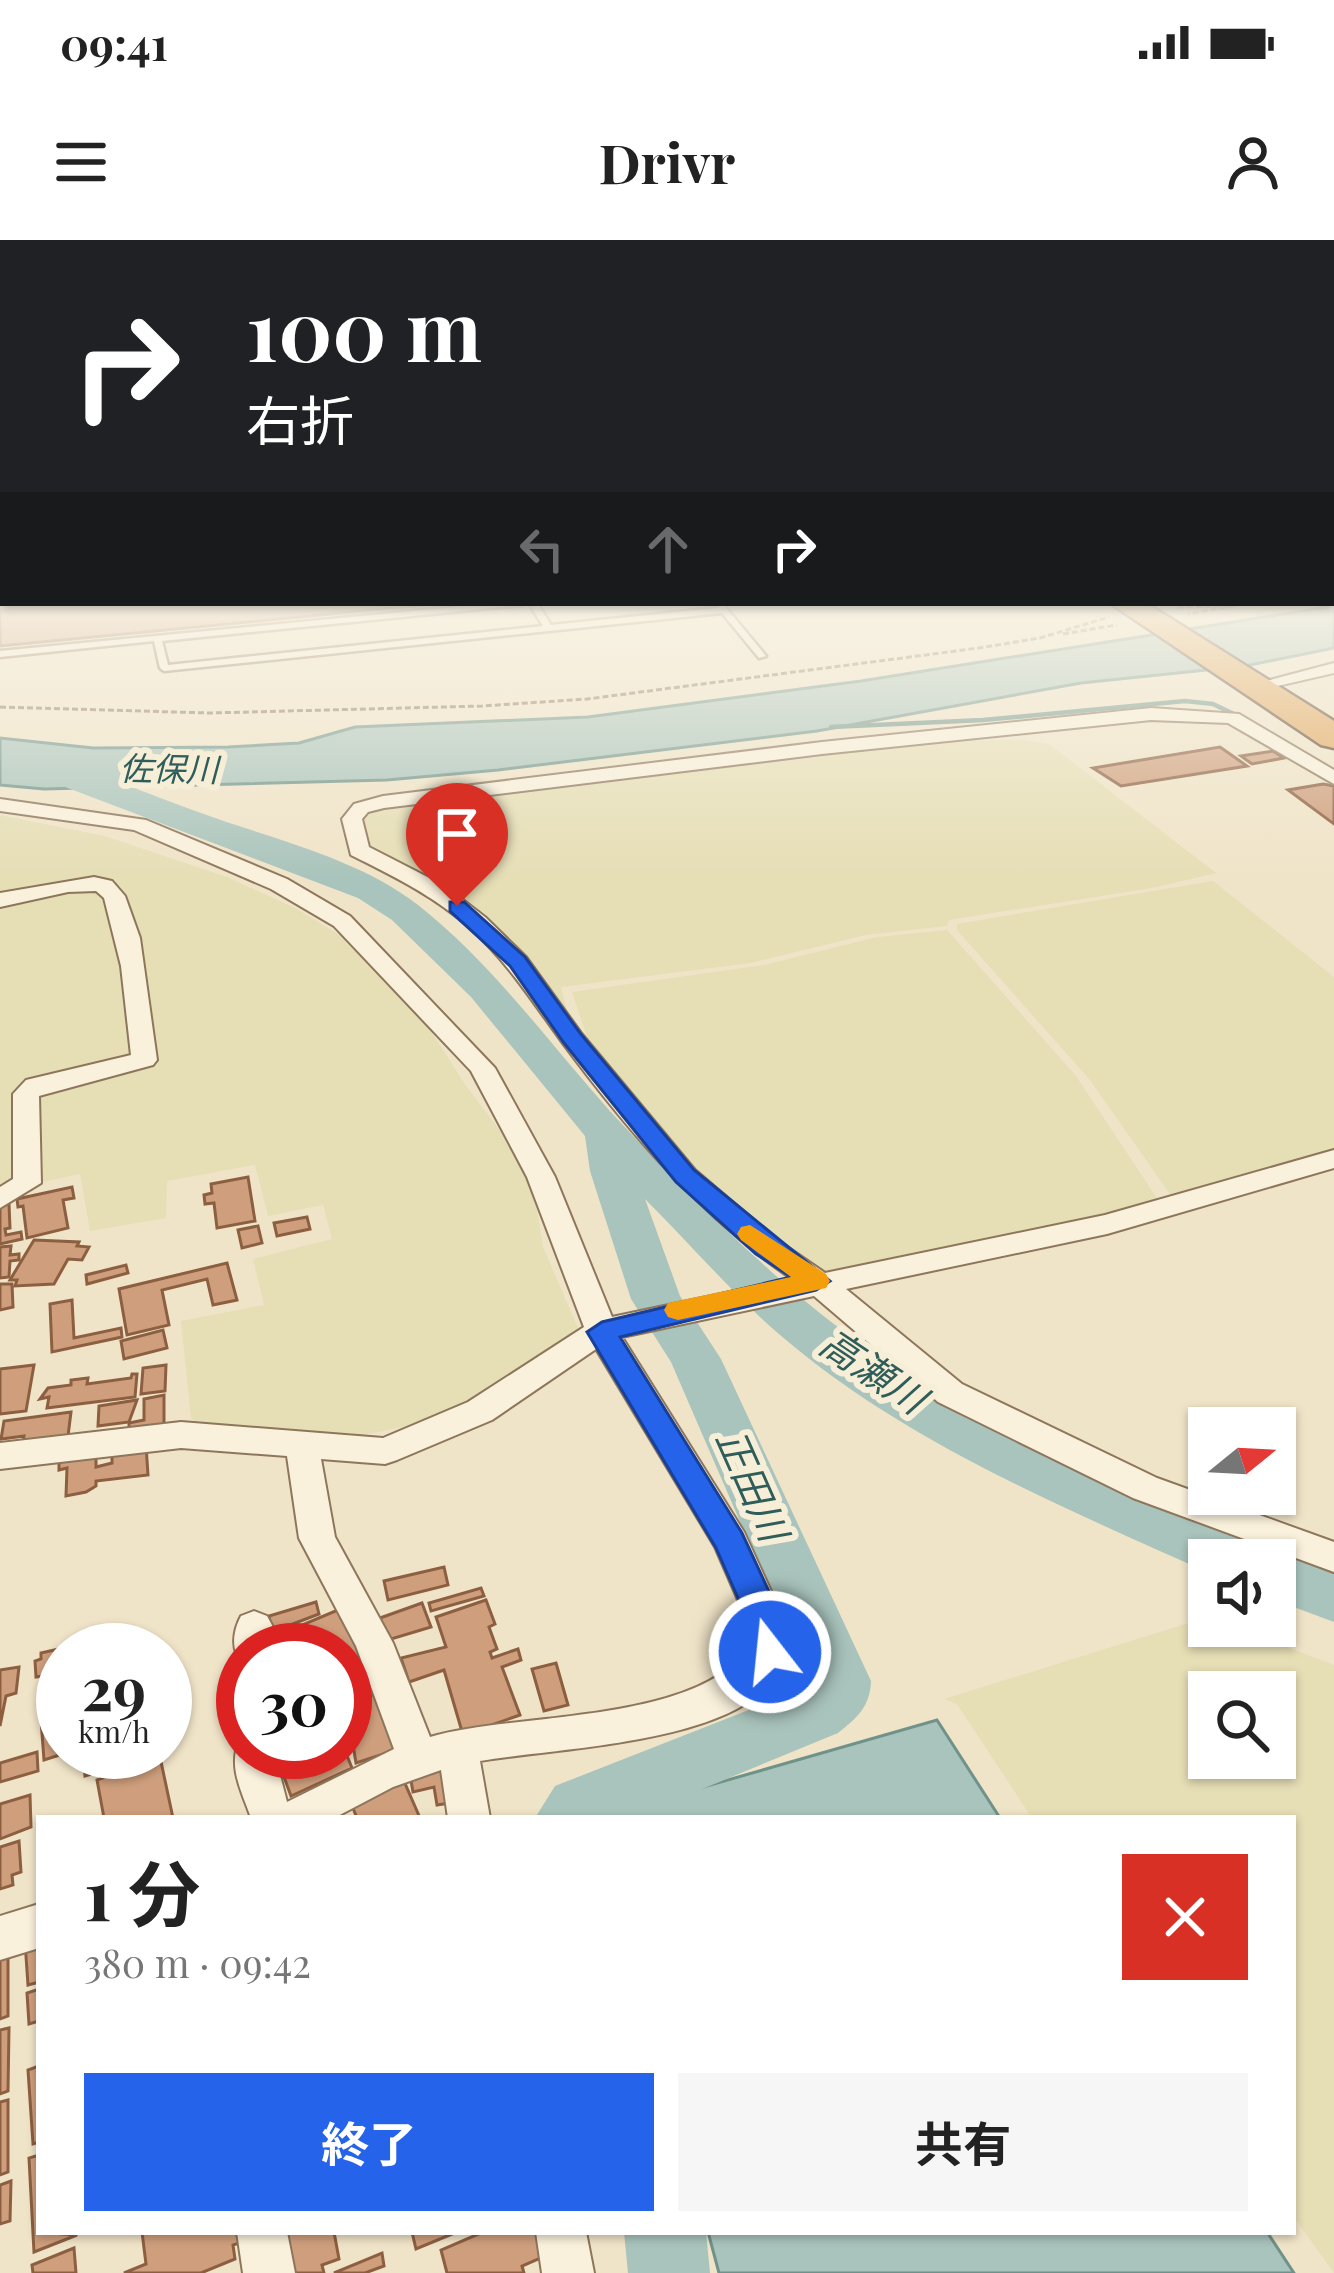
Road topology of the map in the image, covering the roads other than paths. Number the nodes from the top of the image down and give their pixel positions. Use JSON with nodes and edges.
{"nodes":[{"id":1,"x":1256,"y":689,"type":"edge"},
{"id":2,"x":1330,"y":763,"type":"edge"},
{"id":3,"x":0,"y":805,"type":"edge"},
{"id":4,"x":0,"y":900,"type":"edge"},
{"id":5,"x":1334,"y":1159,"type":"edge"},
{"id":6,"x":0,"y":1199,"type":"edge"},
{"id":7,"x":812,"y":1282,"type":"junction"},
{"id":8,"x":602,"y":1332,"type":"junction"},
{"id":9,"x":303,"y":1448,"type":"junction"},
{"id":10,"x":0,"y":1456,"type":"edge"},
{"id":11,"x":1334,"y":1557,"type":"edge"},
{"id":12,"x":438,"y":1754,"type":"junction"},
{"id":13,"x":257,"y":1779,"type":"edge"},
{"id":14,"x":271,"y":1815,"type":"edge"},
{"id":15,"x":302,"y":1815,"type":"edge"},
{"id":16,"x":468,"y":1815,"type":"edge"},
{"id":17,"x":36,"y":1927,"type":"edge"},
{"id":18,"x":0,"y":1938,"type":"edge"},
{"id":19,"x":263,"y":2235,"type":"edge"},
{"id":20,"x":562,"y":2235,"type":"edge"},
{"id":21,"x":269,"y":2273,"type":"edge"},
{"id":22,"x":568,"y":2273,"type":"edge"}],
"edges":[{"from":1,"to":2,"type":"highway"},
{"from":2,"to":7,"type":"street"},
{"from":3,"to":8,"type":"street"},
{"from":4,"to":6,"type":"street"},
{"from":5,"to":7,"type":"street"},
{"from":7,"to":8,"type":"street"},
{"from":7,"to":11,"type":"street"},
{"from":8,"to":9,"type":"street"},
{"from":8,"to":12,"type":"street"},
{"from":9,"to":10,"type":"street"},
{"from":9,"to":12,"type":"street"},
{"from":12,"to":15,"type":"street"},
{"from":12,"to":16,"type":"street"},
{"from":13,"to":14,"type":"street"},
{"from":17,"to":18,"type":"street"},
{"from":19,"to":21,"type":"street"},
{"from":20,"to":22,"type":"street"}]}
